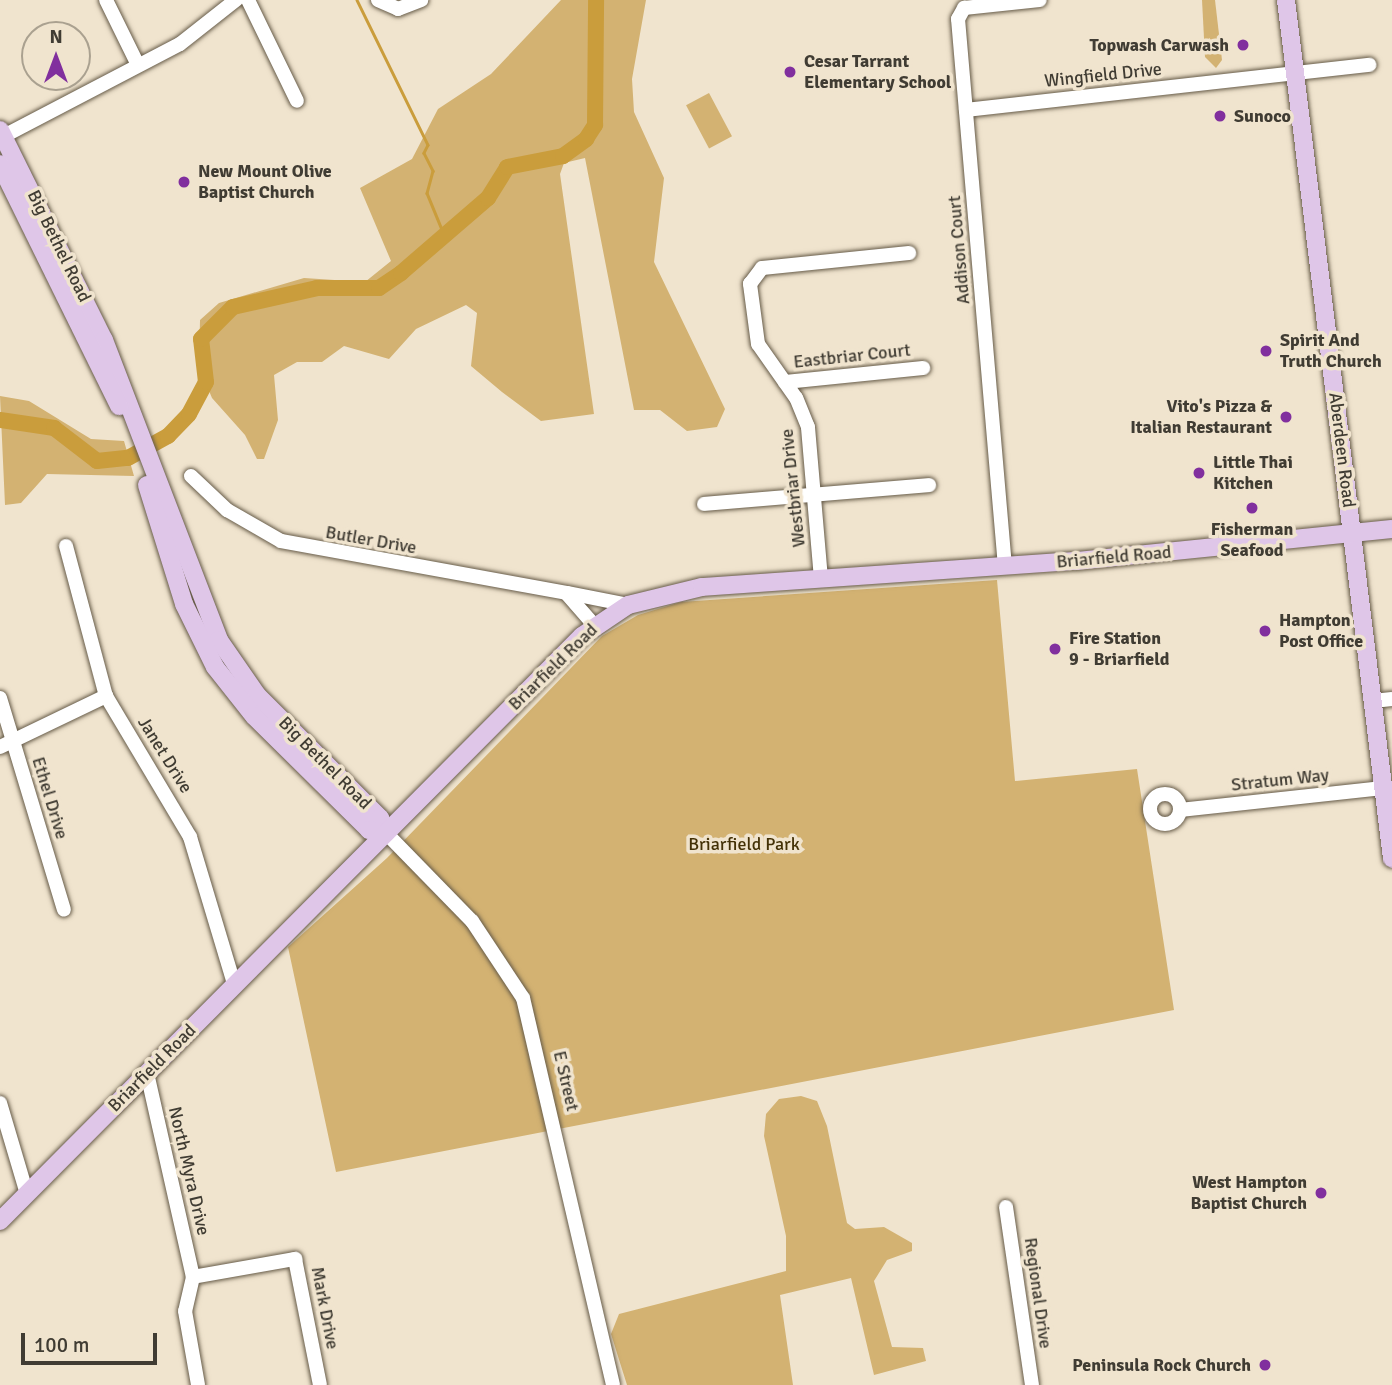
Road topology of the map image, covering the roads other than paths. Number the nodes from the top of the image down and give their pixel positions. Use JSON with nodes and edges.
{"nodes":[{"id":1,"x":106,"y":0,"type":"edge"},
{"id":2,"x":236,"y":0,"type":"edge"},
{"id":3,"x":248,"y":0,"type":"edge"},
{"id":4,"x":378,"y":0,"type":"edge"},
{"id":5,"x":421,"y":0,"type":"edge"},
{"id":6,"x":1040,"y":0,"type":"edge"},
{"id":7,"x":1286,"y":0,"type":"edge"},
{"id":8,"x":138,"y":65,"type":"junction"},
{"id":9,"x":1370,"y":65,"type":"dead end"},
{"id":10,"x":1295,"y":73,"type":"junction"},
{"id":11,"x":296,"y":101,"type":"dead end"},
{"id":12,"x":966,"y":110,"type":"junction"},
{"id":13,"x":1,"y":135,"type":"edge"},
{"id":14,"x":0,"y":164,"type":"edge"},
{"id":15,"x":909,"y":254,"type":"dead end"},
{"id":16,"x":923,"y":369,"type":"dead end"},
{"id":17,"x":785,"y":382,"type":"junction"},
{"id":18,"x":135,"y":431,"type":"junction"},
{"id":19,"x":191,"y":476,"type":"dead end"},
{"id":20,"x":929,"y":485,"type":"dead end"},
{"id":21,"x":815,"y":495,"type":"junction"},
{"id":22,"x":704,"y":504,"type":"dead end"},
{"id":23,"x":1392,"y":529,"type":"edge"},
{"id":24,"x":1353,"y":533,"type":"junction"},
{"id":25,"x":66,"y":546,"type":"dead end"},
{"id":26,"x":1005,"y":567,"type":"junction"},
{"id":27,"x":821,"y":579,"type":"junction"},
{"id":28,"x":566,"y":593,"type":"junction"},
{"id":29,"x":628,"y":605,"type":"junction"},
{"id":30,"x":595,"y":625,"type":"junction"},
{"id":31,"x":106,"y":696,"type":"junction"},
{"id":32,"x":0,"y":698,"type":"edge"},
{"id":33,"x":1392,"y":699,"type":"edge"},
{"id":34,"x":1373,"y":701,"type":"junction"},
{"id":35,"x":7,"y":745,"type":"edge"},
{"id":36,"x":1383,"y":788,"type":"junction"},
{"id":37,"x":1180,"y":810,"type":"dead end"},
{"id":38,"x":386,"y":834,"type":"junction"},
{"id":39,"x":1392,"y":858,"type":"edge"},
{"id":40,"x":64,"y":910,"type":"dead end"},
{"id":41,"x":234,"y":984,"type":"junction"},
{"id":42,"x":147,"y":1073,"type":"junction"},
{"id":43,"x":0,"y":1103,"type":"edge"},
{"id":44,"x":27,"y":1194,"type":"junction"},
{"id":45,"x":1006,"y":1207,"type":"dead end"},
{"id":46,"x":0,"y":1221,"type":"edge"},
{"id":47,"x":193,"y":1277,"type":"junction"},
{"id":48,"x":198,"y":1385,"type":"edge"},
{"id":49,"x":320,"y":1385,"type":"edge"},
{"id":50,"x":613,"y":1385,"type":"edge"},
{"id":51,"x":1032,"y":1385,"type":"edge"}],
"edges":[{"from":1,"to":8,"type":"street"},
{"from":2,"to":8,"type":"street"},
{"from":3,"to":11,"type":"street"},
{"from":4,"to":5,"type":"street"},
{"from":6,"to":12,"type":"street","name":"Addison Court"},
{"from":7,"to":10,"type":"main road","name":"Aberdeen Road"},
{"from":8,"to":13,"type":"street"},
{"from":9,"to":10,"type":"street","name":"Wingfield Drive"},
{"from":10,"to":12,"type":"street","name":"Wingfield Drive"},
{"from":10,"to":24,"type":"main road","name":"Aberdeen Road"},
{"from":12,"to":26,"type":"street","name":"Addison Court"},
{"from":13,"to":18,"type":"main road","name":"Big Bethel Road"},
{"from":14,"to":18,"type":"main road","name":"Big Bethel Road"},
{"from":15,"to":17,"type":"street","name":"Westbriar Drive"},
{"from":16,"to":17,"type":"street","name":"Eastbriar Court"},
{"from":17,"to":21,"type":"street","name":"Westbriar Drive"},
{"from":18,"to":38,"type":"main road","name":"Big Bethel Road"},
{"from":19,"to":28,"type":"street","name":"Butler Drive"},
{"from":20,"to":21,"type":"street"},
{"from":21,"to":22,"type":"street"},
{"from":21,"to":27,"type":"street","name":"Westbriar Drive"},
{"from":23,"to":24,"type":"main road","name":"Briarfield Road"},
{"from":24,"to":26,"type":"main road","name":"Briarfield Road"},
{"from":24,"to":34,"type":"main road","name":"Aberdeen Road"},
{"from":25,"to":31,"type":"street","name":"Janet Drive"},
{"from":26,"to":27,"type":"main road","name":"Briarfield Road"},
{"from":27,"to":29,"type":"main road","name":"Briarfield Road"},
{"from":28,"to":29,"type":"street","name":"Butler Drive"},
{"from":28,"to":30,"type":"street"},
{"from":29,"to":30,"type":"main road","name":"Briarfield Road"},
{"from":30,"to":38,"type":"main road","name":"Briarfield Road"},
{"from":31,"to":35,"type":"street"},
{"from":31,"to":41,"type":"street","name":"Janet Drive"},
{"from":32,"to":35,"type":"street","name":"Ethel Drive"},
{"from":33,"to":34,"type":"street"},
{"from":34,"to":36,"type":"main road","name":"Aberdeen Road"},
{"from":35,"to":40,"type":"street","name":"Ethel Drive"},
{"from":36,"to":37,"type":"street","name":"Stratum Way"},
{"from":36,"to":39,"type":"main road","name":"Aberdeen Road"},
{"from":38,"to":41,"type":"main road","name":"Briarfield Road"},
{"from":38,"to":50,"type":"street","name":"E Street"},
{"from":41,"to":42,"type":"main road","name":"Briarfield Road"},
{"from":42,"to":44,"type":"main road","name":"Briarfield Road"},
{"from":42,"to":47,"type":"street","name":"North Myra Drive"},
{"from":43,"to":44,"type":"street"},
{"from":44,"to":46,"type":"main road","name":"Briarfield Road"},
{"from":45,"to":51,"type":"street","name":"Regional Drive"},
{"from":47,"to":48,"type":"street"},
{"from":47,"to":49,"type":"street","name":"Mark Drive"}]}
